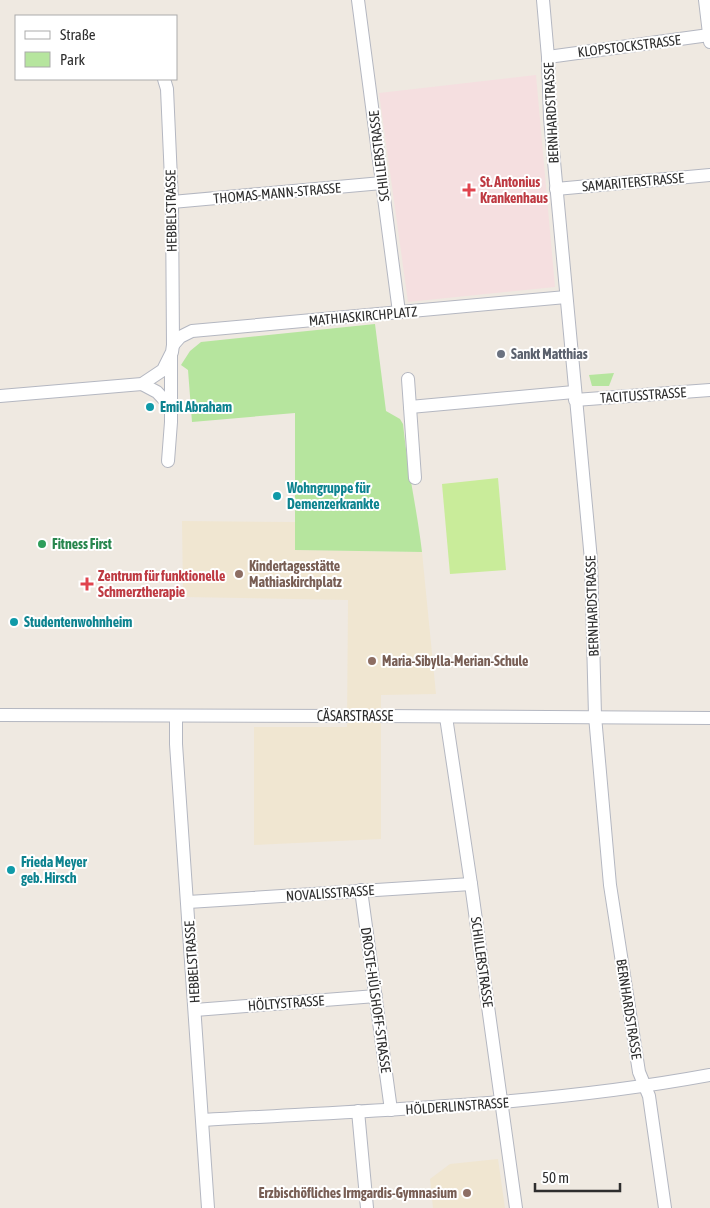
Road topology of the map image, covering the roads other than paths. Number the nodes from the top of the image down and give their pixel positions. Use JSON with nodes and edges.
{"nodes":[{"id":1,"x":358,"y":0,"type":"edge"},
{"id":2,"x":542,"y":0,"type":"edge"},
{"id":3,"x":705,"y":0,"type":"edge"},
{"id":4,"x":710,"y":39,"type":"edge"},
{"id":5,"x":548,"y":57,"type":"junction"},
{"id":6,"x":164,"y":80,"type":"edge"},
{"id":7,"x":710,"y":175,"type":"edge"},
{"id":8,"x":382,"y":183,"type":"junction"},
{"id":9,"x":556,"y":189,"type":"junction"},
{"id":10,"x":172,"y":202,"type":"junction"},
{"id":11,"x":566,"y":297,"type":"junction"},
{"id":12,"x":399,"y":312,"type":"junction"},
{"id":13,"x":172,"y":348,"type":"junction"},
{"id":14,"x":408,"y":379,"type":"dead end"},
{"id":15,"x":142,"y":384,"type":"junction"},
{"id":16,"x":710,"y":390,"type":"edge"},
{"id":17,"x":0,"y":396,"type":"edge"},
{"id":18,"x":575,"y":396,"type":"junction"},
{"id":19,"x":410,"y":407,"type":"junction"},
{"id":20,"x":171,"y":408,"type":"junction"},
{"id":21,"x":168,"y":461,"type":"dead end"},
{"id":22,"x":415,"y":478,"type":"dead end"},
{"id":23,"x":0,"y":715,"type":"edge"},
{"id":24,"x":176,"y":716,"type":"junction"},
{"id":25,"x":347,"y":716,"type":"joint"},
{"id":26,"x":376,"y":716,"type":"joint"},
{"id":27,"x":595,"y":716,"type":"junction"},
{"id":28,"x":446,"y":717,"type":"junction"},
{"id":29,"x":710,"y":718,"type":"edge"},
{"id":30,"x":472,"y":884,"type":"junction"},
{"id":31,"x":361,"y":890,"type":"junction"},
{"id":32,"x":188,"y":902,"type":"junction"},
{"id":33,"x":376,"y":996,"type":"junction"},
{"id":34,"x":196,"y":1010,"type":"junction"},
{"id":35,"x":710,"y":1074,"type":"edge"},
{"id":36,"x":644,"y":1087,"type":"junction"},
{"id":37,"x":501,"y":1103,"type":"junction"},
{"id":38,"x":391,"y":1110,"type":"junction"},
{"id":39,"x":358,"y":1111,"type":"junction"},
{"id":40,"x":203,"y":1120,"type":"junction"},
{"id":41,"x":208,"y":1208,"type":"edge"},
{"id":42,"x":367,"y":1208,"type":"edge"},
{"id":43,"x":516,"y":1208,"type":"edge"},
{"id":44,"x":664,"y":1208,"type":"edge"}],
"edges":[{"from":1,"to":8,"type":"street","name":"SCHILLERSTRASSE"},
{"from":2,"to":5,"type":"street","name":"BERNHARDSTRASSE"},
{"from":3,"to":4,"type":"street"},
{"from":4,"to":5,"type":"street","name":"KLOPSTOCKSTRASSE"},
{"from":5,"to":9,"type":"street","name":"BERNHARDSTRASSE"},
{"from":6,"to":10,"type":"street","name":"HEBBELSTRASSE"},
{"from":7,"to":9,"type":"street","name":"SAMARITERSTRASSE"},
{"from":8,"to":10,"type":"street","name":"THOMAS-MANN-STRASSE"},
{"from":8,"to":12,"type":"street","name":"SCHILLERSTRASSE"},
{"from":9,"to":11,"type":"street","name":"BERNHARDSTRASSE"},
{"from":10,"to":13,"type":"street","name":"HEBBELSTRASSE"},
{"from":11,"to":12,"type":"street","name":"MATHIASKIRCHPLATZ"},
{"from":11,"to":18,"type":"street","name":"BERNHARDSTRASSE"},
{"from":12,"to":13,"type":"street","name":"MATHIASKIRCHPLATZ"},
{"from":13,"to":15,"type":"street","name":"MATHIASKIRCHPLATZ"},
{"from":13,"to":20,"type":"street"},
{"from":14,"to":19,"type":"street"},
{"from":15,"to":17,"type":"street","name":"MATHIASKIRCHPLATZ"},
{"from":15,"to":20,"type":"street"},
{"from":16,"to":18,"type":"street","name":"TACITUSSTRASSE"},
{"from":18,"to":19,"type":"street"},
{"from":18,"to":27,"type":"street","name":"BERNHARDSTRASSE"},
{"from":19,"to":22,"type":"street"},
{"from":20,"to":21,"type":"street"},
{"from":23,"to":24,"type":"street","name":"CÄSARSTRASSE"},
{"from":24,"to":25,"type":"street","name":"CÄSARSTRASSE"},
{"from":24,"to":32,"type":"street","name":"HEBBELSTRASSE"},
{"from":25,"to":26,"type":"street","name":"CÄSARSTRASSE"},
{"from":26,"to":28,"type":"street","name":"CÄSARSTRASSE"},
{"from":27,"to":28,"type":"street","name":"CÄSARSTRASSE"},
{"from":27,"to":29,"type":"street","name":"CÄSARSTRASSE"},
{"from":27,"to":36,"type":"street","name":"BERNHARDSTRASSE"},
{"from":28,"to":30,"type":"street","name":"SCHILLERSTRASSE"},
{"from":30,"to":31,"type":"street","name":"NOVALISSTRASSE"},
{"from":30,"to":37,"type":"street","name":"SCHILLERSTRASSE"},
{"from":31,"to":32,"type":"street","name":"NOVALISSTRASSE"},
{"from":31,"to":33,"type":"street","name":"DROSTE-HÜLSHOFF-STRASSE"},
{"from":32,"to":34,"type":"street","name":"HEBBELSTRASSE"},
{"from":33,"to":34,"type":"street","name":"HÖLTYSTRASSE"},
{"from":33,"to":38,"type":"street","name":"DROSTE-HÜLSHOFF-STRASSE"},
{"from":34,"to":40,"type":"street","name":"HEBBELSTRASSE"},
{"from":35,"to":36,"type":"street","name":"HÖLDERLINSTRASSE"},
{"from":36,"to":37,"type":"street","name":"HÖLDERLINSTRASSE"},
{"from":36,"to":44,"type":"street","name":"BERNHARDSTRASSE"},
{"from":37,"to":38,"type":"street","name":"HÖLDERLINSTRASSE"},
{"from":37,"to":43,"type":"street","name":"SCHILLERSTRASSE"},
{"from":38,"to":39,"type":"street","name":"HÖLDERLINSTRASSE"},
{"from":39,"to":40,"type":"street","name":"HÖLDERLINSTRASSE"},
{"from":39,"to":42,"type":"street"},
{"from":40,"to":41,"type":"street","name":"HEBBELSTRASSE"}]}
